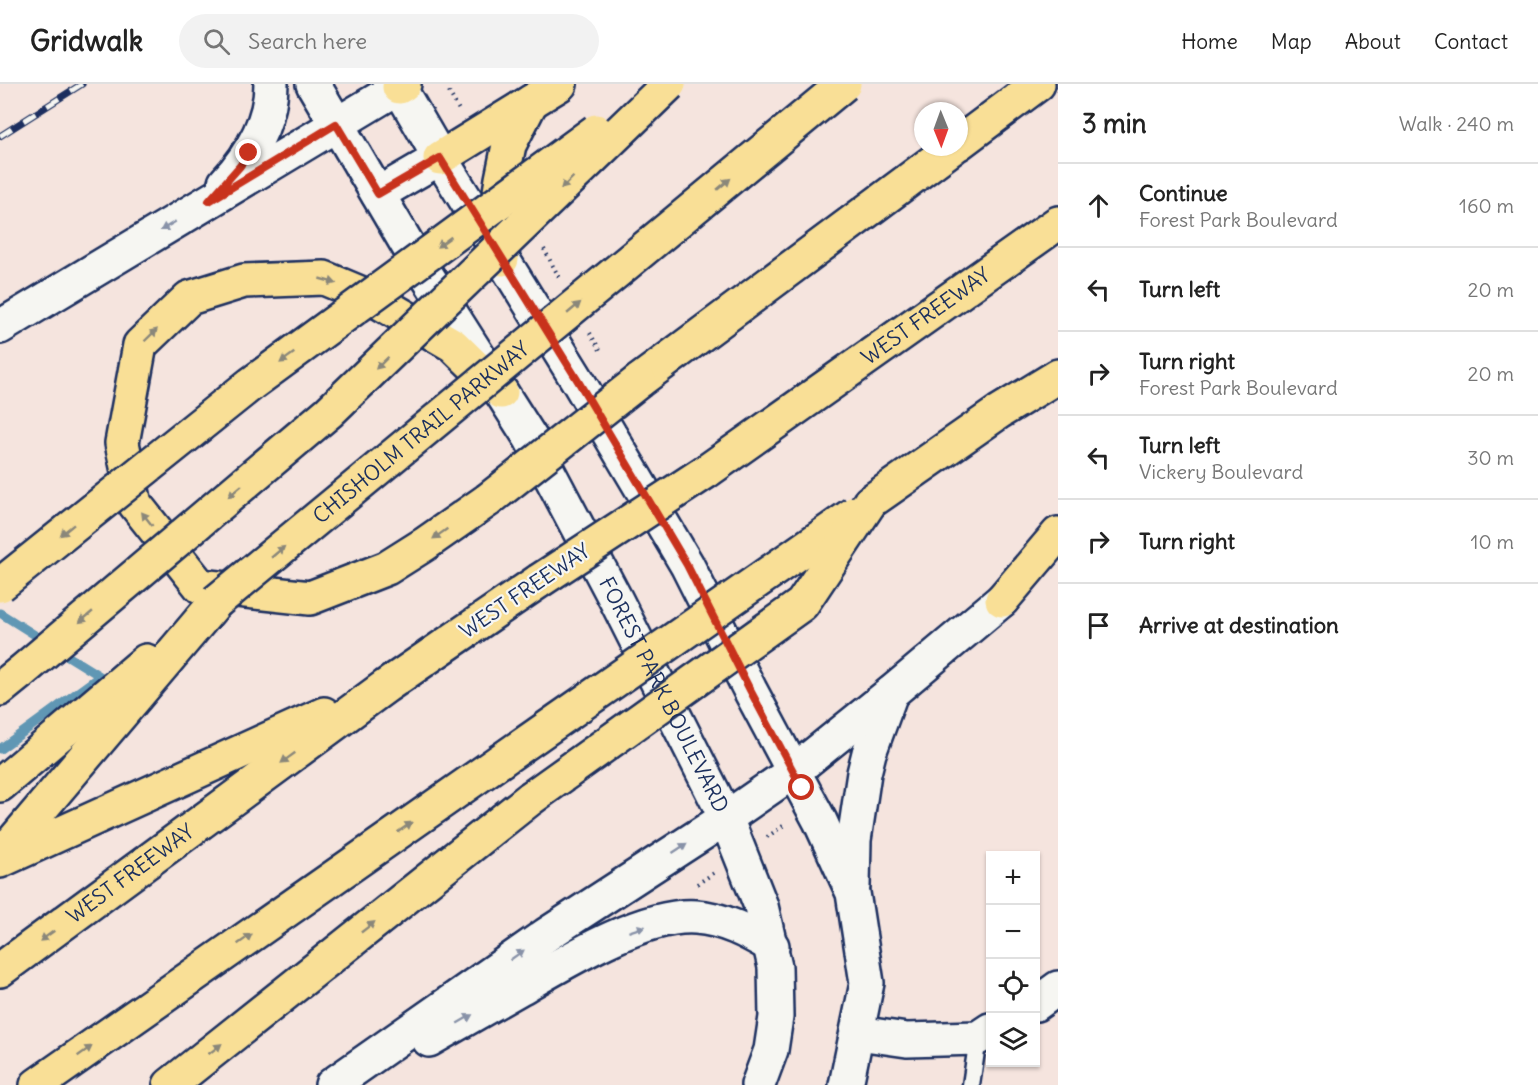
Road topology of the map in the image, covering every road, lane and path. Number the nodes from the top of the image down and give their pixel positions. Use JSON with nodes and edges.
{"nodes":[{"id":1,"x":271,"y":84,"type":"edge"},
{"id":2,"x":313,"y":84,"type":"edge"},
{"id":3,"x":560,"y":84,"type":"edge"},
{"id":4,"x":661,"y":84,"type":"edge"},
{"id":5,"x":669,"y":84,"type":"edge"},
{"id":6,"x":844,"y":84,"type":"edge"},
{"id":7,"x":1038,"y":84,"type":"edge"},
{"id":8,"x":400,"y":85,"type":"edge"},
{"id":9,"x":449,"y":92,"type":"dead end"},
{"id":10,"x":531,"y":102,"type":"junction"},
{"id":11,"x":459,"y":111,"type":"dead end"},
{"id":12,"x":336,"y":124,"type":"junction"},
{"id":13,"x":968,"y":136,"type":"edge"},
{"id":14,"x":941,"y":156,"type":"edge"},
{"id":15,"x":440,"y":158,"type":"junction"},
{"id":16,"x":378,"y":194,"type":"junction"},
{"id":17,"x":209,"y":201,"type":"junction"},
{"id":18,"x":1058,"y":223,"type":"edge"},
{"id":19,"x":502,"y":259,"type":"junction"},
{"id":20,"x":0,"y":327,"type":"edge"},
{"id":21,"x":1058,"y":376,"type":"edge"},
{"id":22,"x":501,"y":392,"type":"junction"},
{"id":23,"x":870,"y":502,"type":"junction"},
{"id":24,"x":1058,"y":534,"type":"edge"},
{"id":25,"x":1058,"y":558,"type":"edge"},
{"id":26,"x":0,"y":585,"type":"edge"},
{"id":27,"x":1002,"y":600,"type":"junction"},
{"id":28,"x":216,"y":602,"type":"junction"},
{"id":29,"x":386,"y":686,"type":"junction"},
{"id":30,"x":0,"y":689,"type":"edge"},
{"id":31,"x":891,"y":693,"type":"junction"},
{"id":32,"x":794,"y":771,"type":"junction"},
{"id":33,"x":0,"y":785,"type":"edge"},
{"id":34,"x":726,"y":818,"type":"junction"},
{"id":35,"x":788,"y":822,"type":"dead end"},
{"id":36,"x":762,"y":840,"type":"dead end"},
{"id":37,"x":0,"y":859,"type":"edge"},
{"id":38,"x":853,"y":893,"type":"junction"},
{"id":39,"x":772,"y":946,"type":"junction"},
{"id":40,"x":0,"y":970,"type":"edge"},
{"id":41,"x":1058,"y":988,"type":"edge"},
{"id":42,"x":1040,"y":1001,"type":"edge"},
{"id":43,"x":858,"y":1033,"type":"junction"},
{"id":44,"x":984,"y":1034,"type":"edge"},
{"id":45,"x":38,"y":1085,"type":"edge"},
{"id":46,"x":170,"y":1085,"type":"edge"},
{"id":47,"x":332,"y":1085,"type":"edge"},
{"id":48,"x":339,"y":1085,"type":"edge"},
{"id":49,"x":758,"y":1085,"type":"edge"},
{"id":50,"x":846,"y":1085,"type":"edge"},
{"id":51,"x":971,"y":1085,"type":"edge"}],
"edges":[{"from":1,"to":17,"type":"main road"},
{"from":2,"to":12,"type":"main road","name":"FOREST PARK BOULEVARD"},
{"from":3,"to":10,"type":"highway"},
{"from":4,"to":26,"type":"highway","one_way":true,"bridge":true},
{"from":5,"to":30,"type":"highway","one_way":true,"bridge":true},
{"from":28,"to":6,"type":"highway","name":"CHISHOLM TRAIL PARKWAY","one_way":true,"bridge":true},
{"from":7,"to":13,"type":"highway"},
{"from":8,"to":12,"type":"main road"},
{"from":8,"to":15,"type":"main road"},
{"from":9,"to":11,"type":"path"},
{"from":10,"to":15,"type":"highway"},
{"from":10,"to":19,"type":"highway"},
{"from":12,"to":16,"type":"main road","name":"FOREST PARK BOULEVARD"},
{"from":12,"to":17,"type":"main road"},
{"from":14,"to":22,"type":"highway","one_way":true,"bridge":true},
{"from":15,"to":16,"type":"main road"},
{"from":15,"to":19,"type":"main road"},
{"from":16,"to":22,"type":"main road","name":"FOREST PARK BOULEVARD"},
{"from":17,"to":20,"type":"main road","one_way":true},
{"from":18,"to":29,"type":"highway","name":"WEST FREEWAY","bridge":true},
{"from":19,"to":32,"type":"main road"},
{"from":21,"to":23,"type":"highway"},
{"from":22,"to":34,"type":"main road","name":"FOREST PARK BOULEVARD"},
{"from":45,"to":23,"type":"highway","one_way":true,"bridge":true},
{"from":46,"to":23,"type":"highway","one_way":true,"bridge":true},
{"from":24,"to":27,"type":"highway"},
{"from":25,"to":27,"type":"main road"},
{"from":27,"to":31,"type":"main road"},
{"from":28,"to":33,"type":"highway","name":"CHISHOLM TRAIL PARKWAY"},
{"from":28,"to":37,"type":"highway"},
{"from":29,"to":37,"type":"highway"},
{"from":29,"to":40,"type":"highway","name":"WEST FREEWAY","one_way":true},
{"from":31,"to":32,"type":"main road"},
{"from":31,"to":38,"type":"main road"},
{"from":32,"to":34,"type":"main road"},
{"from":32,"to":38,"type":"main road"},
{"from":34,"to":39,"type":"main road","name":"FOREST PARK BOULEVARD"},
{"from":47,"to":34,"type":"main road","one_way":true},
{"from":35,"to":36,"type":"path"},
{"from":38,"to":43,"type":"main road"},
{"from":48,"to":39,"type":"main road","one_way":true},
{"from":39,"to":49,"type":"main road","name":"FOREST PARK BOULEVARD"},
{"from":41,"to":42,"type":"main road"},
{"from":43,"to":44,"type":"main road"},
{"from":43,"to":50,"type":"main road"},
{"from":44,"to":51,"type":"lane"}]}
